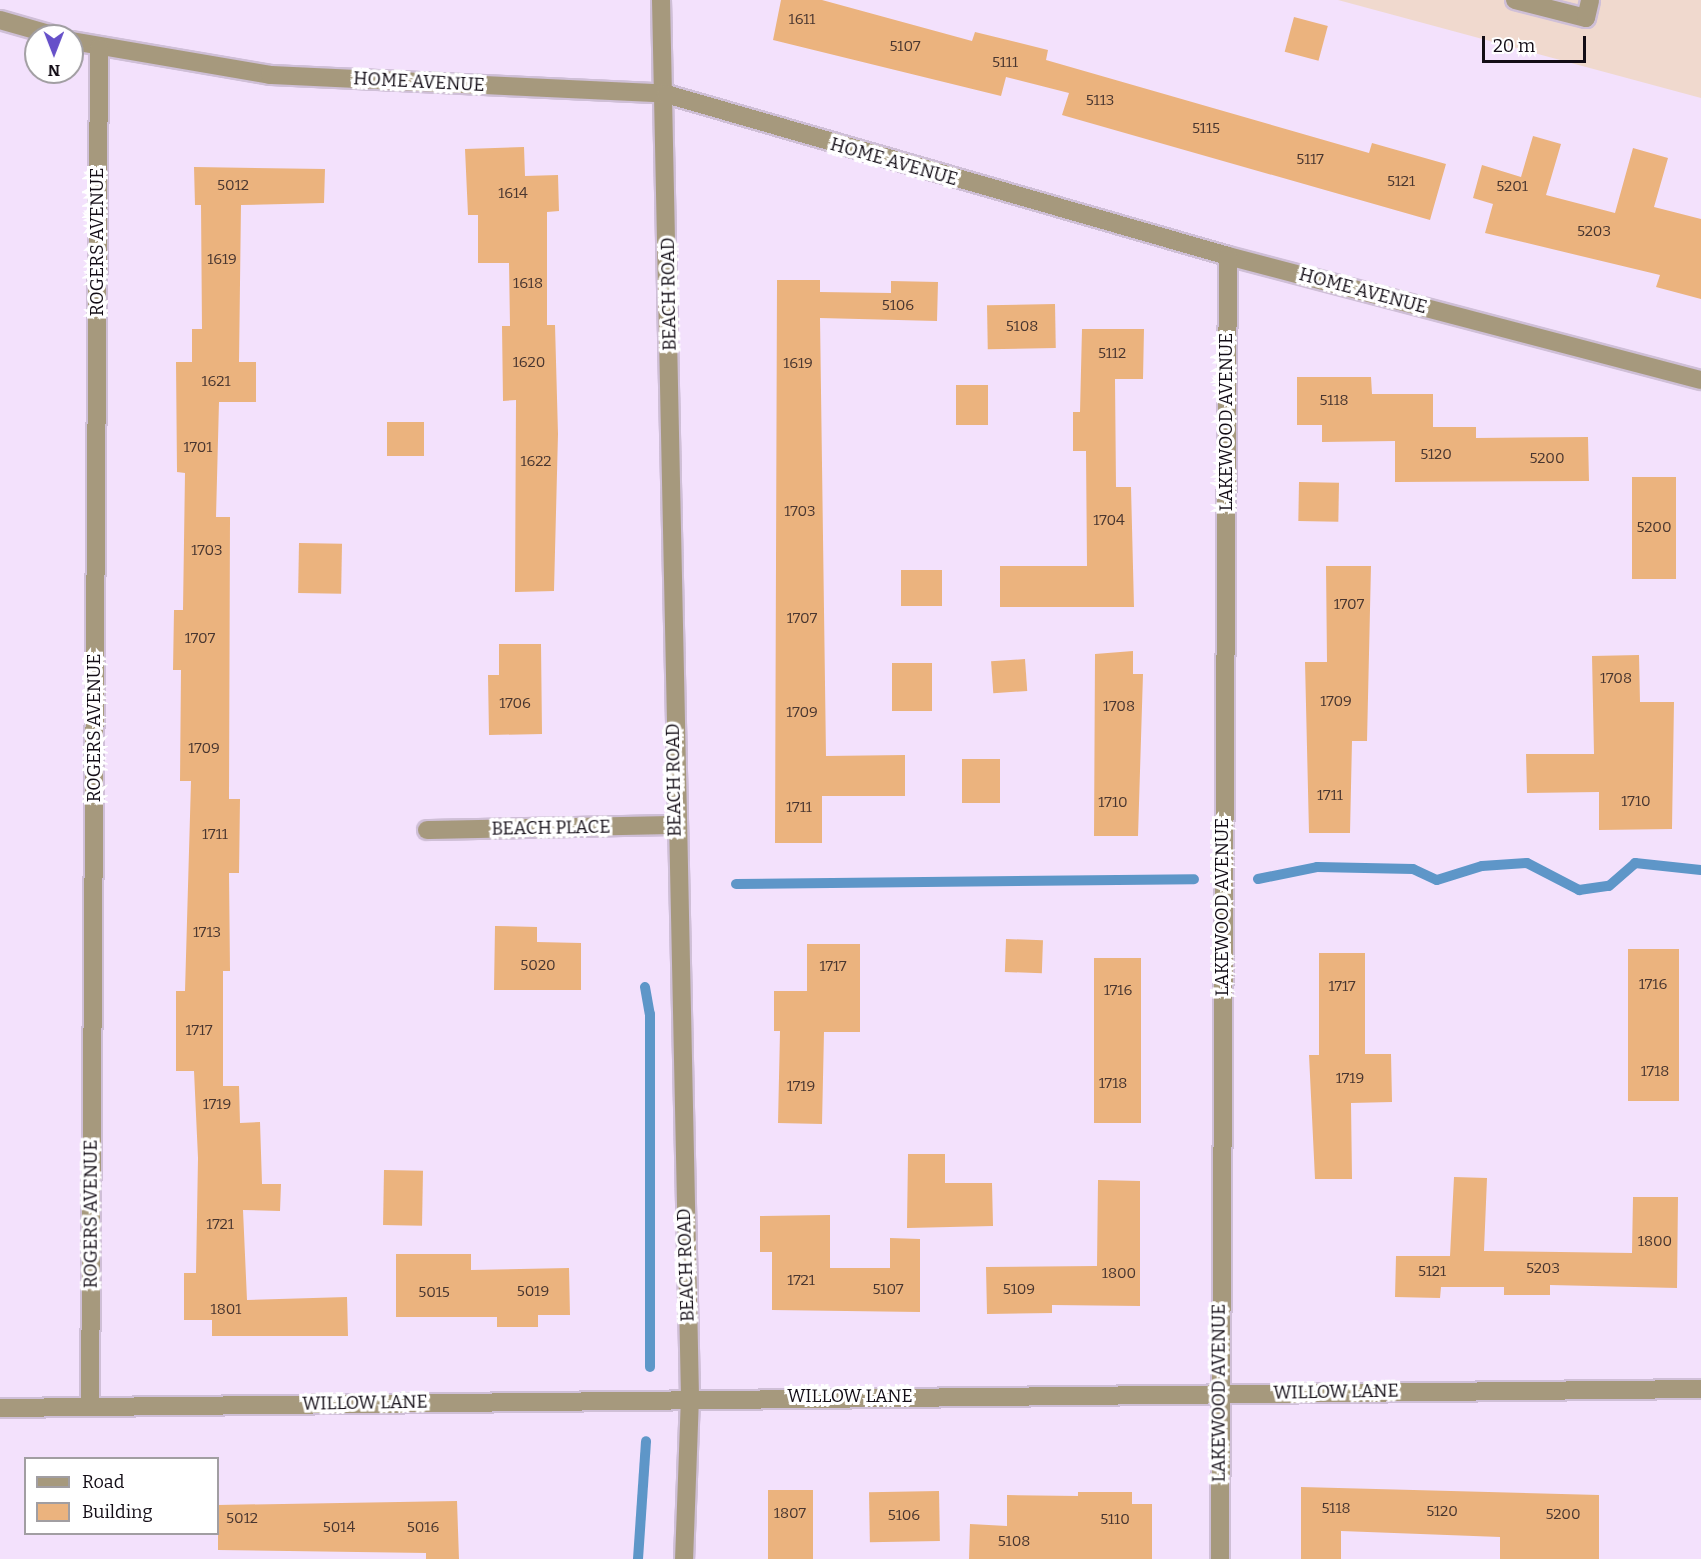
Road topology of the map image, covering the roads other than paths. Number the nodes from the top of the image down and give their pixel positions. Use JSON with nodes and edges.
{"nodes":[{"id":1,"x":661,"y":0,"type":"edge"},
{"id":2,"x":1515,"y":0,"type":"edge"},
{"id":3,"x":1590,"y":0,"type":"edge"},
{"id":4,"x":1558,"y":5,"type":"edge"},
{"id":5,"x":0,"y":20,"type":"edge"},
{"id":6,"x":24,"y":27,"type":"edge"},
{"id":7,"x":84,"y":44,"type":"edge"},
{"id":8,"x":99,"y":48,"type":"junction"},
{"id":9,"x":666,"y":94,"type":"junction"},
{"id":10,"x":1228,"y":256,"type":"junction"},
{"id":11,"x":1701,"y":380,"type":"edge"},
{"id":12,"x":674,"y":825,"type":"junction"},
{"id":13,"x":427,"y":831,"type":"dead end"},
{"id":14,"x":1701,"y":1389,"type":"edge"},
{"id":15,"x":1219,"y":1394,"type":"junction"},
{"id":16,"x":690,"y":1398,"type":"junction"},
{"id":17,"x":90,"y":1407,"type":"junction"},
{"id":18,"x":0,"y":1408,"type":"edge"},
{"id":19,"x":684,"y":1559,"type":"edge"},
{"id":20,"x":1220,"y":1559,"type":"edge"}],
"edges":[{"from":1,"to":9,"type":"street","name":"BEACH ROAD"},
{"from":2,"to":4,"type":"street"},
{"from":3,"to":4,"type":"street"},
{"from":5,"to":6,"type":"street"},
{"from":7,"to":8,"type":"street","name":"HOME AVENUE"},
{"from":8,"to":9,"type":"street","name":"HOME AVENUE"},
{"from":8,"to":17,"type":"street","name":"ROGERS AVENUE"},
{"from":9,"to":10,"type":"street","name":"HOME AVENUE"},
{"from":9,"to":12,"type":"street","name":"BEACH ROAD"},
{"from":10,"to":11,"type":"street","name":"HOME AVENUE"},
{"from":10,"to":15,"type":"street","name":"LAKEWOOD AVENUE"},
{"from":12,"to":13,"type":"street","name":"BEACH PLACE"},
{"from":12,"to":16,"type":"street","name":"BEACH ROAD"},
{"from":14,"to":15,"type":"street","name":"WILLOW LANE"},
{"from":15,"to":16,"type":"street","name":"WILLOW LANE"},
{"from":15,"to":20,"type":"street","name":"LAKEWOOD AVENUE"},
{"from":16,"to":17,"type":"street","name":"WILLOW LANE"},
{"from":16,"to":19,"type":"street","name":"BEACH ROAD"},
{"from":17,"to":18,"type":"street","name":"WILLOW LANE"}]}
